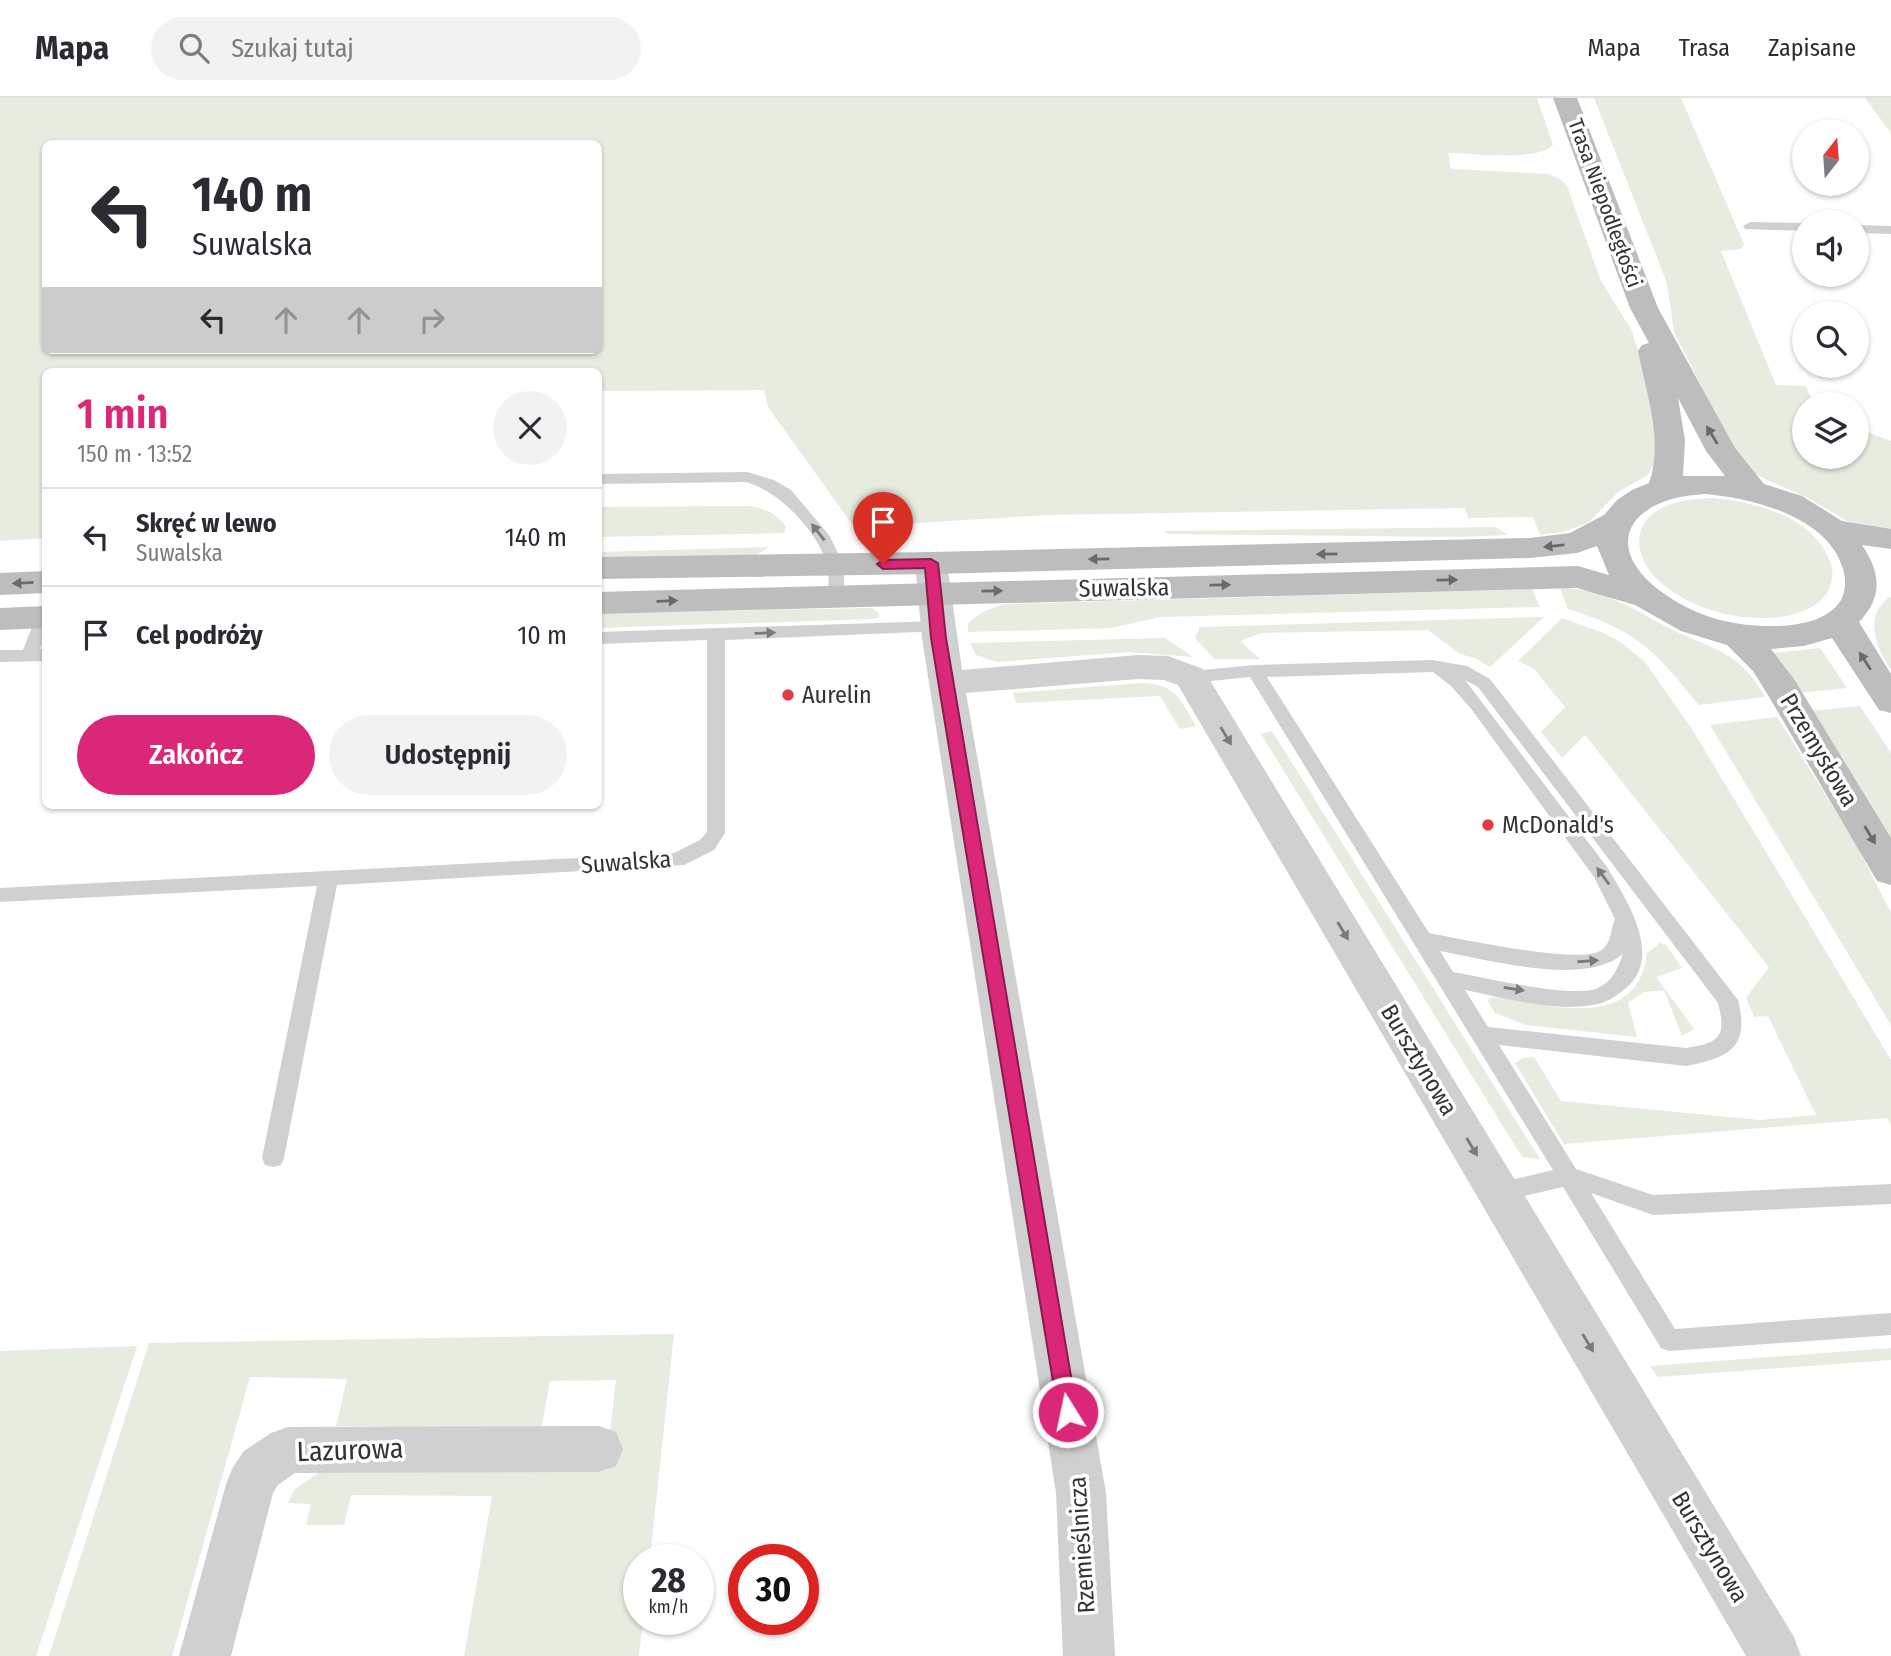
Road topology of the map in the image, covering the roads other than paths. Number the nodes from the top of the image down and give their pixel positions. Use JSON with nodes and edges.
{"nodes":[{"id":1,"x":1566,"y":98,"type":"edge"},
{"id":2,"x":1750,"y":226,"type":"dead end"},
{"id":3,"x":1792,"y":227,"type":"edge"},
{"id":4,"x":1869,"y":229,"type":"edge"},
{"id":5,"x":1891,"y":230,"type":"edge"},
{"id":6,"x":1644,"y":308,"type":"junction"},
{"id":7,"x":602,"y":479,"type":"edge"},
{"id":8,"x":1663,"y":489,"type":"junction"},
{"id":9,"x":1752,"y":490,"type":"junction"},
{"id":10,"x":1616,"y":522,"type":"junction"},
{"id":11,"x":1833,"y":530,"type":"junction"},
{"id":12,"x":1891,"y":539,"type":"edge"},
{"id":13,"x":602,"y":568,"type":"edge"},
{"id":14,"x":835,"y":580,"type":"junction"},
{"id":15,"x":1876,"y":581,"type":"edge"},
{"id":16,"x":42,"y":582,"type":"edge"},
{"id":17,"x":0,"y":584,"type":"edge"},
{"id":18,"x":934,"y":594,"type":"junction"},
{"id":19,"x":1646,"y":597,"type":"junction"},
{"id":20,"x":602,"y":603,"type":"edge"},
{"id":21,"x":42,"y":617,"type":"edge"},
{"id":22,"x":0,"y":619,"type":"edge"},
{"id":23,"x":1841,"y":620,"type":"junction"},
{"id":24,"x":42,"y":631,"type":"edge"},
{"id":25,"x":716,"y":634,"type":"junction"},
{"id":26,"x":1739,"y":636,"type":"junction"},
{"id":27,"x":602,"y":638,"type":"edge"},
{"id":28,"x":37,"y":655,"type":"edge"},
{"id":29,"x":0,"y":656,"type":"edge"},
{"id":30,"x":1432,"y":666,"type":"junction"},
{"id":31,"x":1255,"y":671,"type":"junction"},
{"id":32,"x":1191,"y":677,"type":"junction"},
{"id":33,"x":946,"y":683,"type":"junction"},
{"id":34,"x":1891,"y":701,"type":"edge"},
{"id":35,"x":1891,"y":871,"type":"edge"},
{"id":36,"x":328,"y":879,"type":"junction"},
{"id":37,"x":0,"y":895,"type":"edge"},
{"id":38,"x":1624,"y":915,"type":"junction"},
{"id":39,"x":1423,"y":940,"type":"junction"},
{"id":40,"x":1447,"y":979,"type":"junction"},
{"id":41,"x":1482,"y":1035,"type":"junction"},
{"id":42,"x":273,"y":1158,"type":"dead end"},
{"id":43,"x":1569,"y":1176,"type":"junction"},
{"id":44,"x":1498,"y":1192,"type":"junction"},
{"id":45,"x":1891,"y":1194,"type":"edge"},
{"id":46,"x":1891,"y":1324,"type":"edge"},
{"id":47,"x":600,"y":1449,"type":"dead end"},
{"id":48,"x":205,"y":1656,"type":"edge"},
{"id":49,"x":1089,"y":1656,"type":"edge"},
{"id":50,"x":1775,"y":1656,"type":"edge"}],
"edges":[{"from":1,"to":6,"type":"main road","name":"Trasa Niepodległości"},
{"from":2,"to":3,"type":"lane"},
{"from":4,"to":5,"type":"lane"},
{"from":6,"to":8,"type":"main road","name":"Trasa Niepodległości"},
{"from":9,"to":6,"type":"main road","name":"Trasa Niepodległości","one_way":true},
{"from":14,"to":7,"type":"lane","one_way":true},
{"from":8,"to":9,"type":"main road","name":"Suwalska"},
{"from":8,"to":10,"type":"main road","name":"Suwalska"},
{"from":9,"to":11,"type":"main road","name":"Suwalska"},
{"from":10,"to":18,"type":"main road","name":"Suwalska","one_way":true},
{"from":10,"to":19,"type":"main road"},
{"from":11,"to":12,"type":"main road"},
{"from":11,"to":15,"type":"main road"},
{"from":13,"to":14,"type":"main road","name":"Suwalska"},
{"from":14,"to":18,"type":"main road","name":"Suwalska"},
{"from":20,"to":14,"type":"main road","name":"Suwalska","one_way":true},
{"from":15,"to":23,"type":"main road"},
{"from":16,"to":17,"type":"main road","one_way":true},
{"from":18,"to":19,"type":"main road","name":"Suwalska","one_way":true},
{"from":25,"to":18,"type":"lane","one_way":true},
{"from":18,"to":33,"type":"street","name":"Rzemieślnicza"},
{"from":19,"to":26,"type":"main road"},
{"from":21,"to":22,"type":"main road"},
{"from":23,"to":26,"type":"main road"},
{"from":34,"to":23,"type":"main road","one_way":true},
{"from":24,"to":28,"type":"lane"},
{"from":25,"to":27,"type":"lane"},
{"from":25,"to":36,"type":"lane","name":"Suwalska"},
{"from":26,"to":35,"type":"main road","name":"Przemysłowa","one_way":true},
{"from":28,"to":29,"type":"lane"},
{"from":30,"to":31,"type":"lane"},
{"from":38,"to":30,"type":"lane","one_way":true},
{"from":30,"to":41,"type":"lane"},
{"from":31,"to":32,"type":"lane"},
{"from":31,"to":39,"type":"lane"},
{"from":32,"to":33,"type":"street"},
{"from":32,"to":44,"type":"street","name":"Bursztynowa","one_way":true},
{"from":33,"to":49,"type":"street","name":"Rzemieślnicza"},
{"from":36,"to":37,"type":"lane","name":"Suwalska"},
{"from":36,"to":42,"type":"lane"},
{"from":39,"to":38,"type":"lane","one_way":true},
{"from":40,"to":38,"type":"lane","one_way":true},
{"from":39,"to":40,"type":"lane"},
{"from":40,"to":41,"type":"lane"},
{"from":41,"to":43,"type":"lane"},
{"from":43,"to":44,"type":"lane"},
{"from":43,"to":45,"type":"lane"},
{"from":43,"to":46,"type":"lane"},
{"from":44,"to":50,"type":"street","name":"Bursztynowa","one_way":true},
{"from":47,"to":48,"type":"street","name":"Lazurowa"}]}
